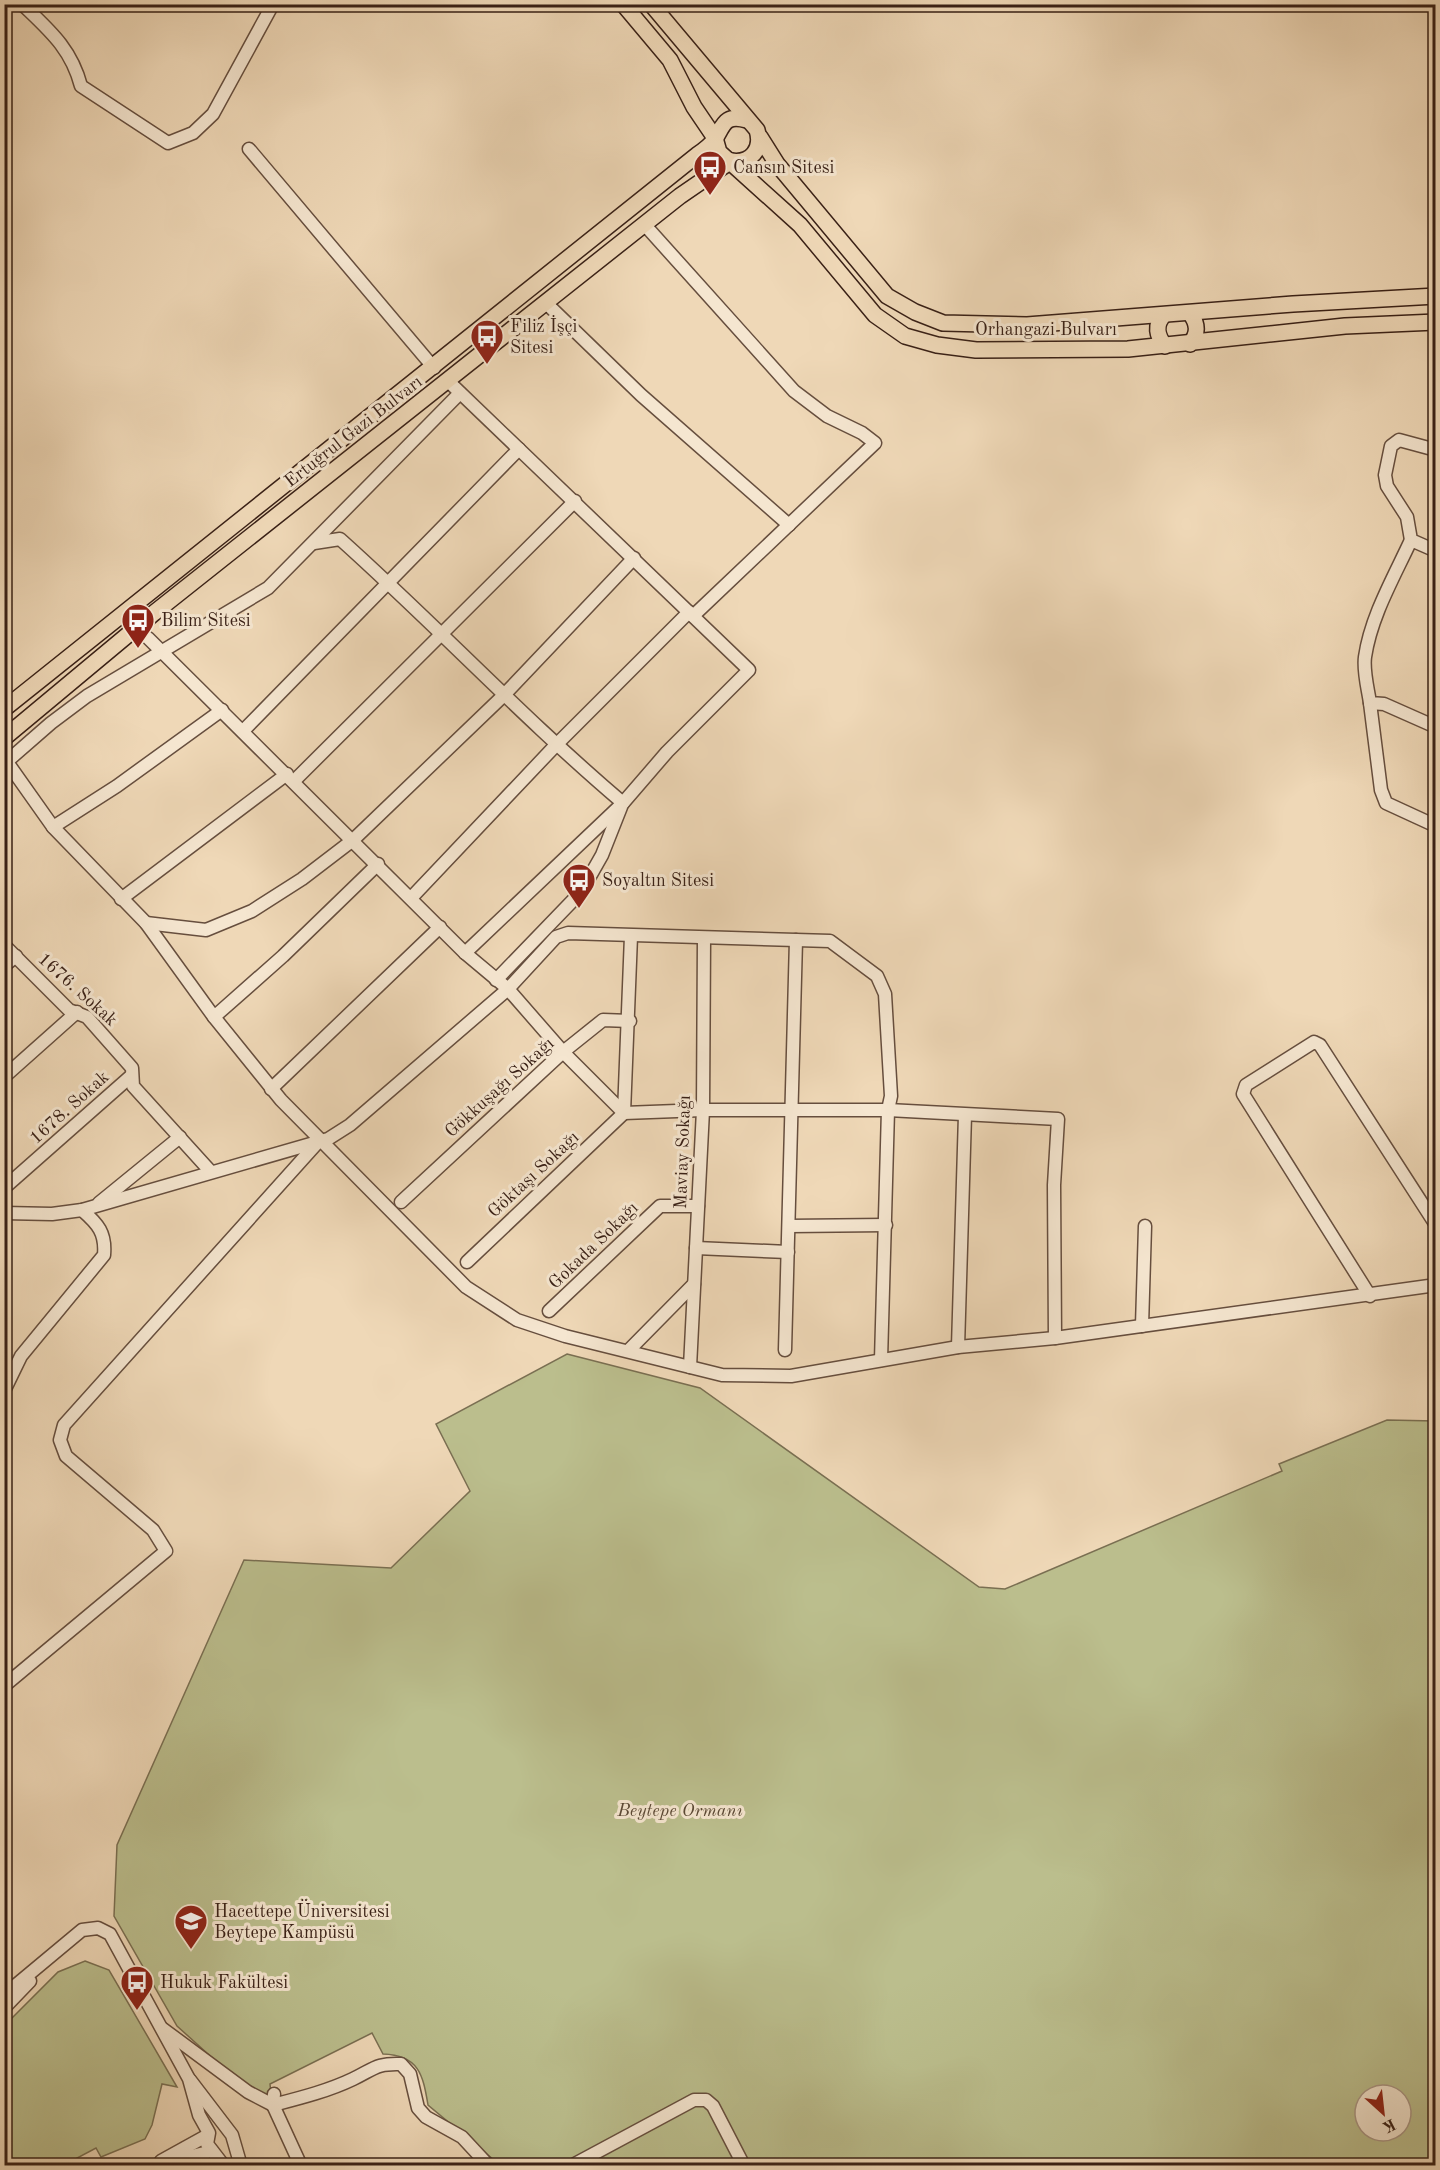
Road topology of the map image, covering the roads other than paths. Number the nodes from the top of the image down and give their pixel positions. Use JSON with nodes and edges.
{"nodes":[{"id":1,"x":22,"y":4,"type":"edge"},
{"id":2,"x":273,"y":4,"type":"edge"},
{"id":3,"x":623,"y":4,"type":"edge"},
{"id":4,"x":651,"y":4,"type":"edge"},
{"id":5,"x":747,"y":120,"type":"junction"},
{"id":6,"x":760,"y":137,"type":"junction"},
{"id":7,"x":715,"y":138,"type":"junction"},
{"id":8,"x":249,"y":149,"type":"dead end"},
{"id":9,"x":730,"y":161,"type":"junction"},
{"id":10,"x":644,"y":224,"type":"junction"},
{"id":11,"x":1436,"y":296,"type":"edge"},
{"id":12,"x":546,"y":303,"type":"junction"},
{"id":13,"x":1190,"y":313,"type":"junction"},
{"id":14,"x":1164,"y":315,"type":"junction"},
{"id":15,"x":1436,"y":322,"type":"edge"},
{"id":16,"x":1190,"y":344,"type":"junction"},
{"id":17,"x":1166,"y":346,"type":"junction"},
{"id":18,"x":434,"y":368,"type":"junction"},
{"id":19,"x":448,"y":381,"type":"junction"},
{"id":20,"x":460,"y":393,"type":"junction"},
{"id":21,"x":519,"y":449,"type":"junction"},
{"id":22,"x":1436,"y":450,"type":"edge"},
{"id":23,"x":575,"y":501,"type":"junction"},
{"id":24,"x":789,"y":525,"type":"junction"},
{"id":25,"x":1411,"y":540,"type":"junction"},
{"id":26,"x":314,"y":543,"type":"junction"},
{"id":27,"x":1436,"y":551,"type":"edge"},
{"id":28,"x":634,"y":558,"type":"junction"},
{"id":29,"x":388,"y":582,"type":"junction"},
{"id":30,"x":154,"y":613,"type":"junction"},
{"id":31,"x":691,"y":614,"type":"junction"},
{"id":32,"x":441,"y":634,"type":"junction"},
{"id":33,"x":148,"y":638,"type":"junction"},
{"id":34,"x":119,"y":641,"type":"junction"},
{"id":35,"x":161,"y":653,"type":"junction"},
{"id":36,"x":503,"y":696,"type":"junction"},
{"id":37,"x":1370,"y":703,"type":"junction"},
{"id":38,"x":4,"y":709,"type":"edge"},
{"id":39,"x":222,"y":710,"type":"junction"},
{"id":40,"x":1436,"y":727,"type":"edge"},
{"id":41,"x":243,"y":731,"type":"junction"},
{"id":42,"x":4,"y":738,"type":"edge"},
{"id":43,"x":555,"y":746,"type":"junction"},
{"id":44,"x":6,"y":763,"type":"edge"},
{"id":45,"x":290,"y":778,"type":"junction"},
{"id":46,"x":623,"y":803,"type":"junction"},
{"id":47,"x":1436,"y":826,"type":"edge"},
{"id":48,"x":53,"y":827,"type":"junction"},
{"id":49,"x":353,"y":840,"type":"junction"},
{"id":50,"x":378,"y":864,"type":"junction"},
{"id":51,"x":412,"y":897,"type":"junction"},
{"id":52,"x":121,"y":899,"type":"junction"},
{"id":53,"x":146,"y":923,"type":"junction"},
{"id":54,"x":440,"y":927,"type":"junction"},
{"id":55,"x":631,"y":936,"type":"junction"},
{"id":56,"x":704,"y":938,"type":"junction"},
{"id":57,"x":796,"y":940,"type":"junction"},
{"id":58,"x":4,"y":945,"type":"edge"},
{"id":59,"x":465,"y":953,"type":"junction"},
{"id":60,"x":16,"y":956,"type":"junction"},
{"id":61,"x":4,"y":966,"type":"edge"},
{"id":62,"x":496,"y":980,"type":"junction"},
{"id":63,"x":508,"y":989,"type":"junction"},
{"id":64,"x":77,"y":1012,"type":"junction"},
{"id":65,"x":214,"y":1017,"type":"junction"},
{"id":66,"x":630,"y":1022,"type":"junction"},
{"id":67,"x":563,"y":1052,"type":"junction"},
{"id":68,"x":130,"y":1076,"type":"junction"},
{"id":69,"x":4,"y":1077,"type":"edge"},
{"id":70,"x":271,"y":1089,"type":"junction"},
{"id":71,"x":702,"y":1110,"type":"junction"},
{"id":72,"x":793,"y":1110,"type":"junction"},
{"id":73,"x":888,"y":1110,"type":"junction"},
{"id":74,"x":624,"y":1113,"type":"junction"},
{"id":75,"x":965,"y":1115,"type":"junction"},
{"id":76,"x":180,"y":1137,"type":"junction"},
{"id":77,"x":320,"y":1141,"type":"junction"},
{"id":78,"x":211,"y":1172,"type":"junction"},
{"id":79,"x":4,"y":1188,"type":"edge"},
{"id":80,"x":401,"y":1202,"type":"dead end"},
{"id":81,"x":698,"y":1206,"type":"junction"},
{"id":82,"x":88,"y":1209,"type":"junction"},
{"id":83,"x":1432,"y":1210,"type":"edge"},
{"id":84,"x":4,"y":1213,"type":"edge"},
{"id":85,"x":886,"y":1225,"type":"junction"},
{"id":86,"x":1436,"y":1225,"type":"edge"},
{"id":87,"x":789,"y":1226,"type":"junction"},
{"id":88,"x":1145,"y":1226,"type":"dead end"},
{"id":89,"x":696,"y":1248,"type":"junction"},
{"id":90,"x":788,"y":1252,"type":"junction"},
{"id":91,"x":467,"y":1262,"type":"dead end"},
{"id":92,"x":694,"y":1284,"type":"junction"},
{"id":93,"x":1436,"y":1285,"type":"edge"},
{"id":94,"x":1370,"y":1296,"type":"junction"},
{"id":95,"x":549,"y":1311,"type":"dead end"},
{"id":96,"x":1142,"y":1326,"type":"junction"},
{"id":97,"x":1056,"y":1338,"type":"junction"},
{"id":98,"x":958,"y":1347,"type":"junction"},
{"id":99,"x":785,"y":1350,"type":"dead end"},
{"id":100,"x":628,"y":1351,"type":"junction"},
{"id":101,"x":881,"y":1360,"type":"junction"},
{"id":102,"x":690,"y":1367,"type":"junction"},
{"id":103,"x":4,"y":1391,"type":"edge"},
{"id":104,"x":4,"y":1686,"type":"edge"},
{"id":105,"x":46,"y":1958,"type":"junction"},
{"id":106,"x":4,"y":1995,"type":"edge"},
{"id":107,"x":4,"y":2008,"type":"edge"},
{"id":108,"x":163,"y":2029,"type":"junction"},
{"id":109,"x":189,"y":2079,"type":"junction"},
{"id":110,"x":273,"y":2100,"type":"junction"},
{"id":111,"x":225,"y":2128,"type":"junction"},
{"id":112,"x":208,"y":2134,"type":"junction"},
{"id":113,"x":233,"y":2144,"type":"junction"},
{"id":114,"x":212,"y":2151,"type":"junction"},
{"id":115,"x":156,"y":2165,"type":"edge"},
{"id":116,"x":224,"y":2166,"type":"edge"},
{"id":117,"x":242,"y":2166,"type":"edge"},
{"id":118,"x":301,"y":2166,"type":"edge"},
{"id":119,"x":489,"y":2166,"type":"edge"},
{"id":120,"x":571,"y":2166,"type":"edge"},
{"id":121,"x":744,"y":2166,"type":"edge"}],
"edges":[{"from":1,"to":2,"type":"street"},
{"from":3,"to":7,"type":"main road","name":"Orhangazi Bulvarı"},
{"from":4,"to":5,"type":"main road","name":"Orhangazi Bulvarı"},
{"from":5,"to":6,"type":"main road","name":"Orhangazi Bulvarı"},
{"from":5,"to":7,"type":"main road"},
{"from":6,"to":9,"type":"main road"},
{"from":6,"to":14,"type":"main road","name":"Orhangazi Bulvarı"},
{"from":7,"to":9,"type":"main road","name":"Orhangazi Bulvarı"},
{"from":7,"to":18,"type":"main road","name":"Ertuğrul Gazi Bulvarı"},
{"from":8,"to":18,"type":"street"},
{"from":9,"to":10,"type":"main road","name":"Ertuğrul Gazi Bulvarı"},
{"from":9,"to":17,"type":"main road","name":"Orhangazi Bulvarı"},
{"from":10,"to":12,"type":"main road","name":"Ertuğrul Gazi Bulvarı"},
{"from":10,"to":24,"type":"street"},
{"from":11,"to":13,"type":"main road","name":"Orhangazi Bulvarı"},
{"from":12,"to":19,"type":"main road","name":"Ertuğrul Gazi Bulvarı"},
{"from":12,"to":24,"type":"street"},
{"from":13,"to":14,"type":"main road","name":"Orhangazi Bulvarı"},
{"from":13,"to":16,"type":"main road"},
{"from":14,"to":17,"type":"main road"},
{"from":15,"to":16,"type":"main road","name":"Orhangazi Bulvarı"},
{"from":16,"to":17,"type":"main road","name":"Orhangazi Bulvarı"},
{"from":18,"to":38,"type":"main road","name":"Ertuğrul Gazi Bulvarı"},
{"from":19,"to":20,"type":"street"},
{"from":19,"to":30,"type":"main road","name":"Ertuğrul Gazi Bulvarı"},
{"from":20,"to":21,"type":"street"},
{"from":20,"to":26,"type":"street"},
{"from":21,"to":23,"type":"street"},
{"from":21,"to":29,"type":"street"},
{"from":22,"to":25,"type":"street"},
{"from":23,"to":28,"type":"street"},
{"from":23,"to":32,"type":"street"},
{"from":24,"to":31,"type":"street"},
{"from":25,"to":27,"type":"street"},
{"from":25,"to":37,"type":"street"},
{"from":26,"to":29,"type":"street"},
{"from":26,"to":35,"type":"street"},
{"from":28,"to":31,"type":"street"},
{"from":28,"to":36,"type":"street"},
{"from":29,"to":32,"type":"street"},
{"from":29,"to":41,"type":"street"},
{"from":30,"to":33,"type":"street"},
{"from":30,"to":34,"type":"main road","name":"Ertuğrul Gazi Bulvarı"},
{"from":31,"to":43,"type":"street"},
{"from":31,"to":46,"type":"street"},
{"from":32,"to":36,"type":"street"},
{"from":32,"to":45,"type":"street"},
{"from":33,"to":34,"type":"street"},
{"from":33,"to":35,"type":"street"},
{"from":34,"to":42,"type":"main road","name":"Ertuğrul Gazi Bulvarı"},
{"from":35,"to":39,"type":"street"},
{"from":35,"to":44,"type":"street"},
{"from":36,"to":43,"type":"street"},
{"from":36,"to":49,"type":"street"},
{"from":37,"to":40,"type":"street"},
{"from":37,"to":47,"type":"street"},
{"from":39,"to":41,"type":"street"},
{"from":39,"to":48,"type":"street"},
{"from":41,"to":45,"type":"street"},
{"from":43,"to":46,"type":"street"},
{"from":43,"to":51,"type":"street"},
{"from":44,"to":48,"type":"street"},
{"from":45,"to":49,"type":"street"},
{"from":45,"to":52,"type":"street"},
{"from":46,"to":59,"type":"street"},
{"from":46,"to":62,"type":"street"},
{"from":48,"to":52,"type":"street"},
{"from":49,"to":50,"type":"street"},
{"from":49,"to":53,"type":"street"},
{"from":50,"to":51,"type":"street"},
{"from":50,"to":65,"type":"street"},
{"from":51,"to":54,"type":"street"},
{"from":52,"to":53,"type":"street"},
{"from":53,"to":65,"type":"street"},
{"from":54,"to":59,"type":"street"},
{"from":54,"to":70,"type":"street"},
{"from":55,"to":56,"type":"street"},
{"from":55,"to":63,"type":"street"},
{"from":55,"to":66,"type":"street"},
{"from":56,"to":57,"type":"street"},
{"from":56,"to":71,"type":"street","name":"Maviay Sokağı"},
{"from":57,"to":72,"type":"street"},
{"from":57,"to":73,"type":"street"},
{"from":58,"to":60,"type":"street","name":"1676. Sokak"},
{"from":59,"to":62,"type":"street"},
{"from":60,"to":61,"type":"street"},
{"from":60,"to":64,"type":"street","name":"1676. Sokak"},
{"from":62,"to":63,"type":"street"},
{"from":63,"to":67,"type":"street"},
{"from":63,"to":77,"type":"street"},
{"from":64,"to":68,"type":"street","name":"1676. Sokak"},
{"from":64,"to":69,"type":"street"},
{"from":65,"to":70,"type":"street"},
{"from":66,"to":67,"type":"street","name":"Gökkuşağı Sokağı"},
{"from":66,"to":74,"type":"street"},
{"from":67,"to":74,"type":"street"},
{"from":67,"to":80,"type":"street","name":"Gökkuşağı Sokağı"},
{"from":68,"to":76,"type":"street","name":"1676. Sokak"},
{"from":68,"to":79,"type":"street","name":"1678. Sokak"},
{"from":70,"to":77,"type":"street"},
{"from":71,"to":72,"type":"street"},
{"from":71,"to":74,"type":"street"},
{"from":71,"to":81,"type":"street","name":"Maviay Sokağı"},
{"from":72,"to":73,"type":"street"},
{"from":72,"to":87,"type":"street"},
{"from":73,"to":75,"type":"street"},
{"from":73,"to":85,"type":"street"},
{"from":74,"to":91,"type":"street","name":"Göktaşı Sokağı"},
{"from":75,"to":97,"type":"street"},
{"from":75,"to":98,"type":"street"},
{"from":76,"to":78,"type":"street","name":"1676. Sokak"},
{"from":76,"to":82,"type":"street"},
{"from":77,"to":78,"type":"street"},
{"from":77,"to":100,"type":"street"},
{"from":77,"to":104,"type":"street"},
{"from":78,"to":82,"type":"street"},
{"from":81,"to":89,"type":"street","name":"Maviay Sokağı"},
{"from":81,"to":95,"type":"street","name":"Gokada Sokağı"},
{"from":82,"to":84,"type":"street"},
{"from":82,"to":103,"type":"street"},
{"from":83,"to":86,"type":"street"},
{"from":83,"to":94,"type":"street"},
{"from":85,"to":87,"type":"street"},
{"from":85,"to":101,"type":"street"},
{"from":87,"to":90,"type":"street"},
{"from":88,"to":96,"type":"street"},
{"from":89,"to":90,"type":"street"},
{"from":89,"to":92,"type":"street","name":"Maviay Sokağı"},
{"from":90,"to":99,"type":"street"},
{"from":92,"to":100,"type":"street"},
{"from":92,"to":102,"type":"street","name":"Maviay Sokağı"},
{"from":93,"to":94,"type":"street"},
{"from":94,"to":96,"type":"street"},
{"from":96,"to":97,"type":"street"},
{"from":97,"to":98,"type":"street"},
{"from":98,"to":101,"type":"street"},
{"from":100,"to":102,"type":"street"},
{"from":101,"to":102,"type":"street"},
{"from":105,"to":106,"type":"street"},
{"from":105,"to":107,"type":"street"},
{"from":105,"to":108,"type":"street"},
{"from":108,"to":109,"type":"street"},
{"from":108,"to":110,"type":"street"},
{"from":109,"to":111,"type":"street"},
{"from":109,"to":112,"type":"street"},
{"from":110,"to":118,"type":"street"},
{"from":110,"to":119,"type":"street"},
{"from":111,"to":112,"type":"street"},
{"from":111,"to":113,"type":"street"},
{"from":112,"to":114,"type":"street"},
{"from":112,"to":115,"type":"street"},
{"from":113,"to":114,"type":"street"},
{"from":113,"to":117,"type":"street"},
{"from":114,"to":115,"type":"street"},
{"from":114,"to":116,"type":"street"},
{"from":120,"to":121,"type":"street"}]}
